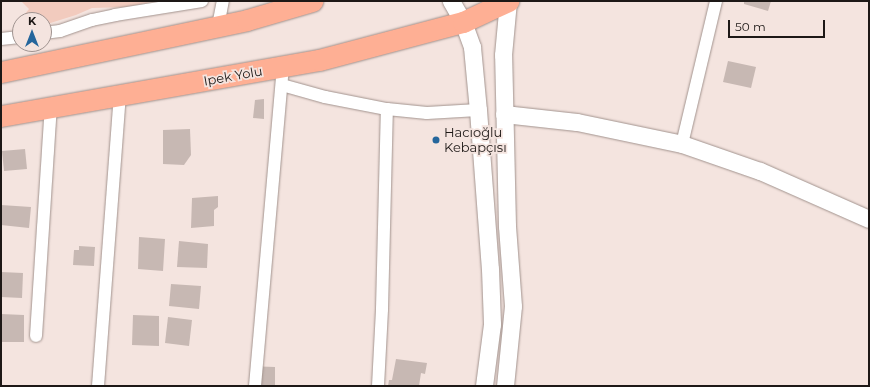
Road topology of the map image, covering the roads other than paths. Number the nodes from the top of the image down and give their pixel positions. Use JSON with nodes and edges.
{"nodes":[{"id":1,"x":202,"y":1,"type":"edge"},
{"id":2,"x":223,"y":1,"type":"edge"},
{"id":3,"x":312,"y":1,"type":"edge"},
{"id":4,"x":451,"y":1,"type":"edge"},
{"id":5,"x":508,"y":1,"type":"edge"},
{"id":6,"x":716,"y":1,"type":"edge"},
{"id":7,"x":463,"y":22,"type":"junction"},
{"id":8,"x":218,"y":26,"type":"junction"},
{"id":9,"x":52,"y":32,"type":"edge"},
{"id":10,"x":12,"y":38,"type":"edge"},
{"id":11,"x":1,"y":39,"type":"edge"},
{"id":12,"x":1,"y":72,"type":"edge"},
{"id":13,"x":282,"y":76,"type":"junction"},
{"id":14,"x":120,"y":95,"type":"junction"},
{"id":15,"x":50,"y":107,"type":"junction"},
{"id":16,"x":387,"y":109,"type":"junction"},
{"id":17,"x":478,"y":110,"type":"junction"},
{"id":18,"x":504,"y":114,"type":"junction"},
{"id":19,"x":1,"y":116,"type":"edge"},
{"id":20,"x":682,"y":144,"type":"junction"},
{"id":21,"x":869,"y":219,"type":"edge"},
{"id":22,"x":36,"y":336,"type":"dead end"},
{"id":23,"x":98,"y":386,"type":"edge"},
{"id":24,"x":255,"y":386,"type":"edge"},
{"id":25,"x":378,"y":386,"type":"edge"},
{"id":26,"x":484,"y":386,"type":"edge"},
{"id":27,"x":505,"y":386,"type":"edge"}],
"edges":[{"from":1,"to":9,"type":"street"},
{"from":2,"to":8,"type":"street"},
{"from":3,"to":8,"type":"highway"},
{"from":4,"to":7,"type":"main road"},
{"from":5,"to":7,"type":"highway","name":"Ipek Yolu"},
{"from":5,"to":18,"type":"main road"},
{"from":6,"to":20,"type":"street"},
{"from":7,"to":13,"type":"highway","name":"Ipek Yolu"},
{"from":7,"to":17,"type":"main road"},
{"from":8,"to":12,"type":"highway"},
{"from":10,"to":11,"type":"street"},
{"from":13,"to":14,"type":"highway","name":"Ipek Yolu"},
{"from":13,"to":16,"type":"street"},
{"from":13,"to":24,"type":"street"},
{"from":14,"to":15,"type":"highway","name":"Ipek Yolu"},
{"from":14,"to":23,"type":"street"},
{"from":15,"to":19,"type":"highway","name":"Ipek Yolu"},
{"from":15,"to":22,"type":"street"},
{"from":16,"to":17,"type":"street"},
{"from":16,"to":25,"type":"street"},
{"from":17,"to":26,"type":"main road"},
{"from":18,"to":20,"type":"main road"},
{"from":18,"to":27,"type":"main road"},
{"from":20,"to":21,"type":"main road"}]}
